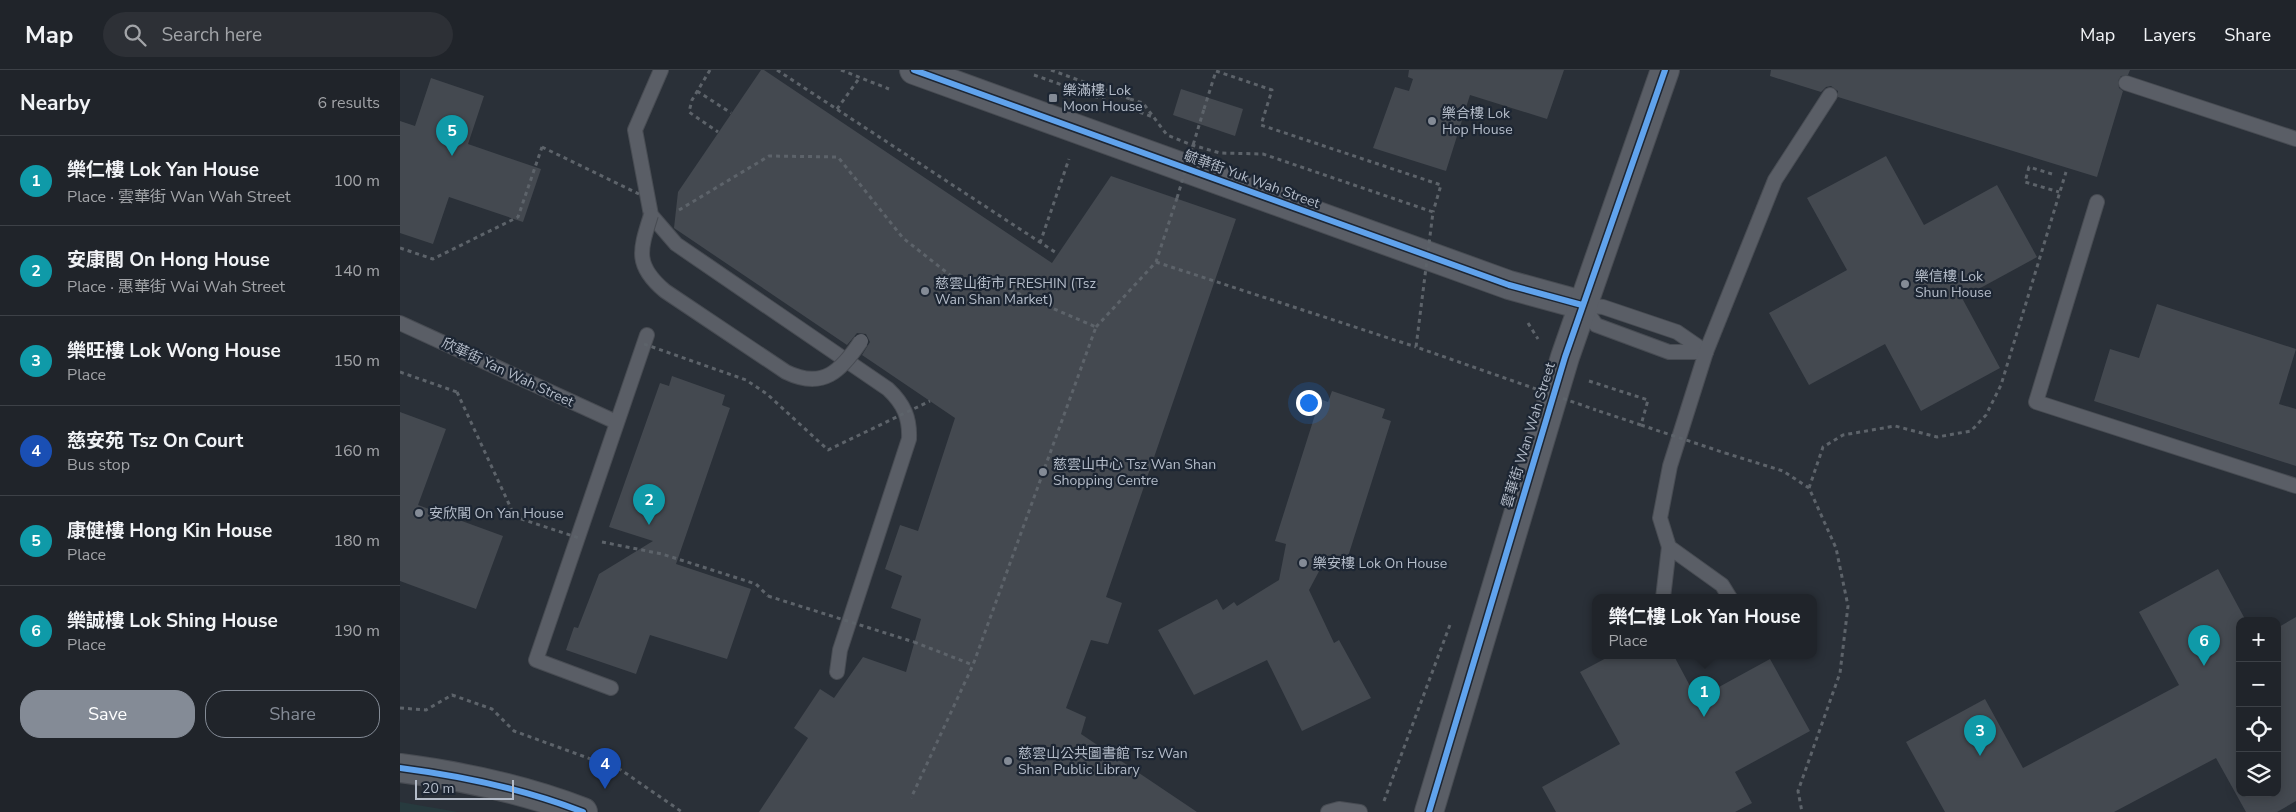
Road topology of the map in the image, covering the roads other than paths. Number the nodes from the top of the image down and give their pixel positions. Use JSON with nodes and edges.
{"nodes":[{"id":1,"x":661,"y":70,"type":"edge"},
{"id":2,"x":914,"y":70,"type":"edge"},
{"id":3,"x":1665,"y":70,"type":"edge"},
{"id":4,"x":2126,"y":82,"type":"dead end"},
{"id":5,"x":1830,"y":95,"type":"dead end"},
{"id":6,"x":2296,"y":139,"type":"edge"},
{"id":7,"x":2097,"y":202,"type":"dead end"},
{"id":8,"x":651,"y":215,"type":"junction"},
{"id":9,"x":1582,"y":305,"type":"junction"},
{"id":10,"x":400,"y":323,"type":"edge"},
{"id":11,"x":647,"y":335,"type":"dead end"},
{"id":12,"x":861,"y":340,"type":"dead end"},
{"id":13,"x":1706,"y":352,"type":"junction"},
{"id":14,"x":616,"y":422,"type":"junction"},
{"id":15,"x":2296,"y":486,"type":"edge"},
{"id":16,"x":1669,"y":547,"type":"junction"},
{"id":17,"x":1663,"y":594,"type":"edge"},
{"id":18,"x":1728,"y":594,"type":"edge"},
{"id":19,"x":837,"y":672,"type":"dead end"},
{"id":20,"x":611,"y":688,"type":"dead end"},
{"id":21,"x":400,"y":768,"type":"edge"},
{"id":22,"x":583,"y":812,"type":"edge"},
{"id":23,"x":1328,"y":812,"type":"edge"},
{"id":24,"x":1360,"y":812,"type":"edge"},
{"id":25,"x":1429,"y":812,"type":"edge"}],
"edges":[{"from":1,"to":8,"type":"lane"},
{"from":2,"to":9,"type":"street","name":"毓華街 Yuk Wah Street"},
{"from":3,"to":9,"type":"street","name":"雲華街 Wan Wah Street"},
{"from":4,"to":6,"type":"lane"},
{"from":5,"to":13,"type":"lane"},
{"from":7,"to":15,"type":"lane"},
{"from":8,"to":12,"type":"lane","bridge":true},
{"from":8,"to":19,"type":"lane"},
{"from":9,"to":13,"type":"lane"},
{"from":9,"to":13,"type":"lane"},
{"from":9,"to":25,"type":"street","name":"雲華街 Wan Wah Street"},
{"from":10,"to":14,"type":"lane","name":"欣華街 Yan Wah Street"},
{"from":11,"to":14,"type":"lane"},
{"from":13,"to":16,"type":"lane"},
{"from":14,"to":20,"type":"lane"},
{"from":16,"to":17,"type":"lane"},
{"from":16,"to":18,"type":"lane"},
{"from":21,"to":22,"type":"street"},
{"from":23,"to":24,"type":"lane"}]}
